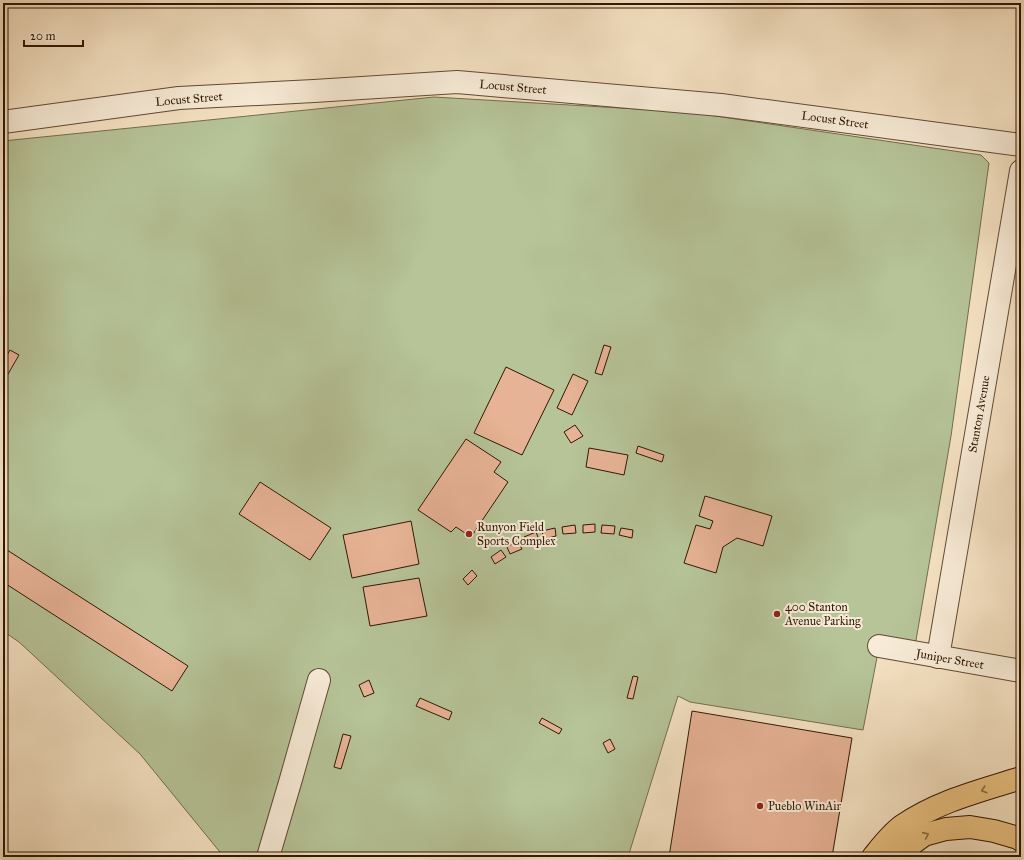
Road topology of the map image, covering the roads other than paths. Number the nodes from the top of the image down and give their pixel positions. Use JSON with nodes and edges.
{"nodes":[{"id":1,"x":6,"y":120,"type":"edge"},
{"id":2,"x":1021,"y":145,"type":"edge"},
{"id":3,"x":1021,"y":171,"type":"edge"},
{"id":4,"x":879,"y":646,"type":"dead end"},
{"id":5,"x":938,"y":656,"type":"junction"},
{"id":6,"x":1021,"y":671,"type":"edge"},
{"id":7,"x":319,"y":680,"type":"dead end"},
{"id":8,"x":1021,"y":778,"type":"edge"},
{"id":9,"x":1021,"y":840,"type":"edge"},
{"id":10,"x":268,"y":857,"type":"edge"},
{"id":11,"x":873,"y":857,"type":"edge"},
{"id":12,"x":894,"y":857,"type":"edge"}],
"edges":[{"from":1,"to":2,"type":"street","name":"Locust Street"},
{"from":3,"to":5,"type":"street","name":"Stanton Avenue"},
{"from":4,"to":5,"type":"street","name":"Juniper Street"},
{"from":5,"to":6,"type":"street","name":"Juniper Street"},
{"from":7,"to":10,"type":"street"},
{"from":8,"to":11,"type":"highway","one_way":true},
{"from":12,"to":9,"type":"highway","one_way":true}]}
